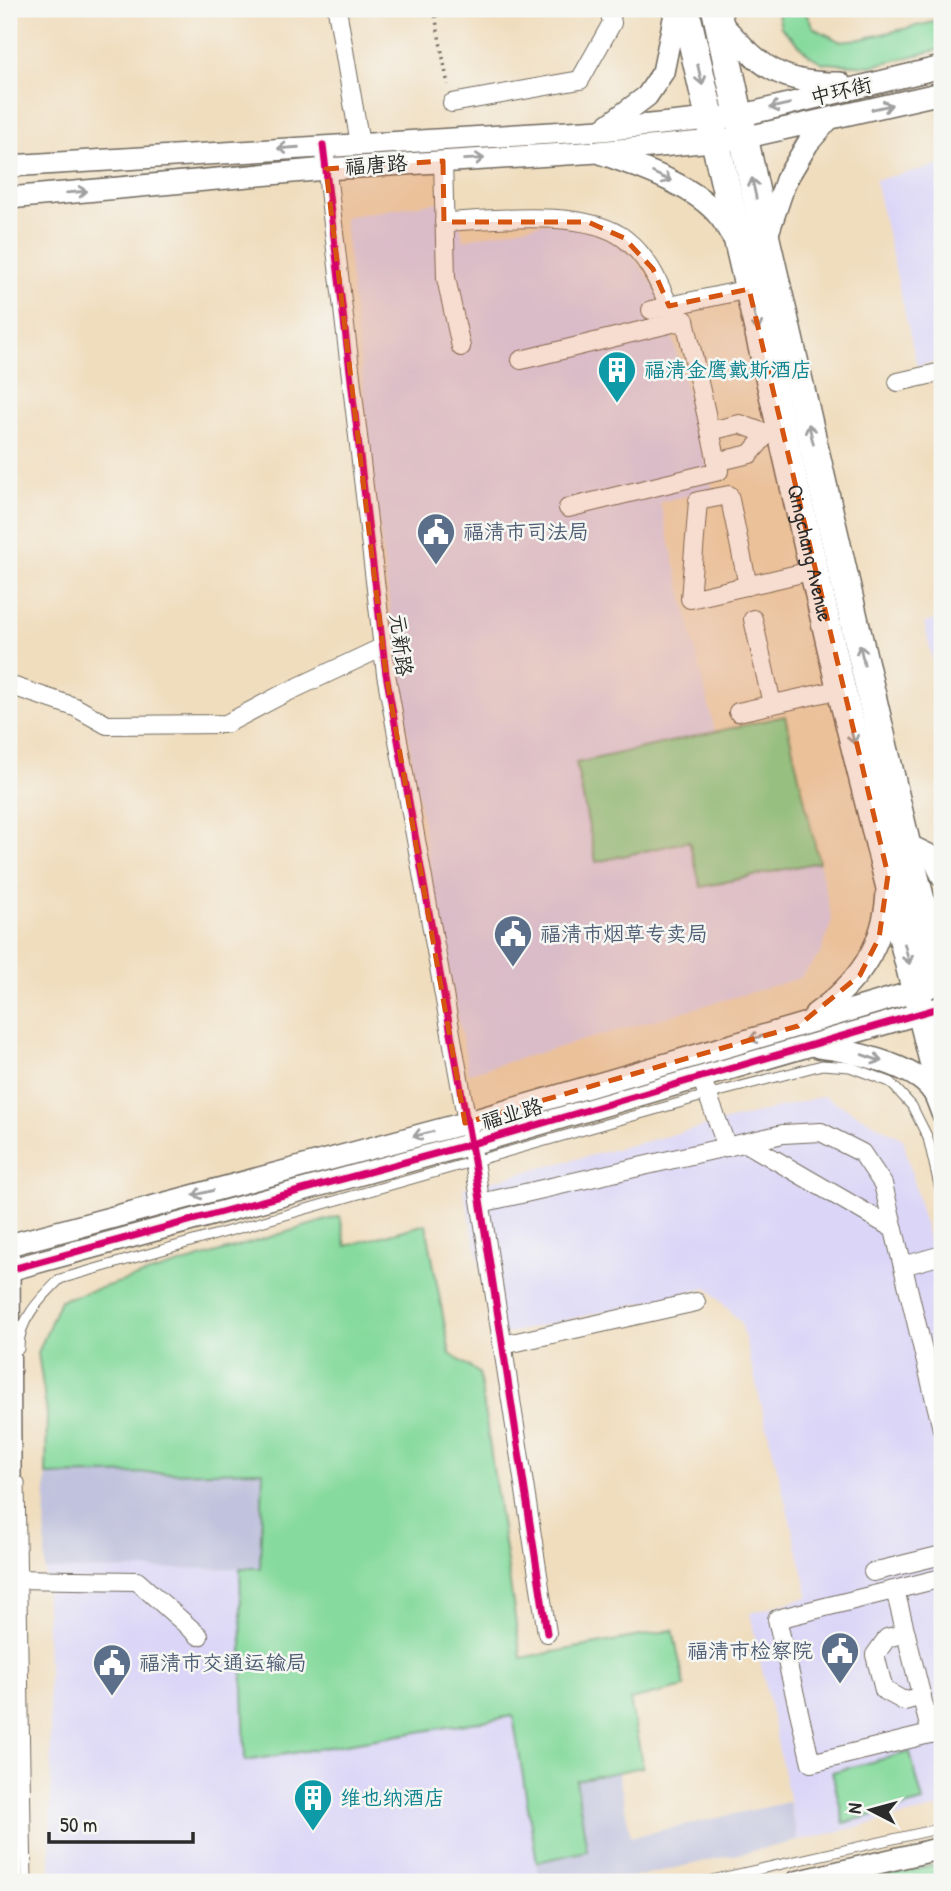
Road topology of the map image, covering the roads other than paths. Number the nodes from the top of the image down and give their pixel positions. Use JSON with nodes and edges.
{"nodes":[{"id":1,"x":337,"y":9,"type":"edge"},
{"id":2,"x":609,"y":9,"type":"edge"},
{"id":3,"x":676,"y":9,"type":"edge"},
{"id":4,"x":685,"y":9,"type":"edge"},
{"id":5,"x":718,"y":15,"type":"edge"},
{"id":6,"x":942,"y":67,"type":"edge"},
{"id":7,"x":877,"y":83,"type":"junction"},
{"id":8,"x":942,"y":93,"type":"edge"},
{"id":9,"x":452,"y":103,"type":"road end"},
{"id":10,"x":828,"y":120,"type":"junction"},
{"id":11,"x":741,"y":127,"type":"junction"},
{"id":12,"x":601,"y":130,"type":"junction"},
{"id":13,"x":712,"y":130,"type":"junction"},
{"id":14,"x":360,"y":144,"type":"junction"},
{"id":15,"x":323,"y":145,"type":"junction"},
{"id":16,"x":598,"y":152,"type":"junction"},
{"id":17,"x":443,"y":161,"type":"junction"},
{"id":18,"x":9,"y":166,"type":"edge"},
{"id":19,"x":326,"y":169,"type":"junction"},
{"id":20,"x":9,"y":198,"type":"edge"},
{"id":21,"x":444,"y":222,"type":"junction"},
{"id":22,"x":752,"y":244,"type":"junction"},
{"id":23,"x":749,"y":289,"type":"junction"},
{"id":24,"x":669,"y":306,"type":"junction"},
{"id":25,"x":650,"y":310,"type":"dead end"},
{"id":26,"x":461,"y":348,"type":"dead end"},
{"id":27,"x":521,"y":360,"type":"dead end"},
{"id":28,"x":942,"y":372,"type":"edge"},
{"id":29,"x":898,"y":382,"type":"dead end"},
{"id":30,"x":710,"y":431,"type":"junction"},
{"id":31,"x":775,"y":433,"type":"junction"},
{"id":32,"x":716,"y":462,"type":"junction"},
{"id":33,"x":568,"y":508,"type":"dead end"},
{"id":34,"x":798,"y":574,"type":"dead end"},
{"id":35,"x":748,"y":586,"type":"junction"},
{"id":36,"x":753,"y":619,"type":"dead end"},
{"id":37,"x":383,"y":648,"type":"junction"},
{"id":38,"x":9,"y":685,"type":"edge"},
{"id":39,"x":841,"y":689,"type":"junction"},
{"id":40,"x":772,"y":704,"type":"junction"},
{"id":41,"x":738,"y":712,"type":"dead end"},
{"id":42,"x":906,"y":844,"type":"junction"},
{"id":43,"x":888,"y":875,"type":"junction"},
{"id":44,"x":942,"y":876,"type":"edge"},
{"id":45,"x":933,"y":995,"type":"edge"},
{"id":46,"x":802,"y":1036,"type":"junction"},
{"id":47,"x":704,"y":1086,"type":"junction"},
{"id":48,"x":942,"y":1095,"type":"edge"},
{"id":49,"x":942,"y":1112,"type":"edge"},
{"id":50,"x":465,"y":1123,"type":"junction"},
{"id":51,"x":746,"y":1143,"type":"junction"},
{"id":52,"x":727,"y":1147,"type":"junction"},
{"id":53,"x":472,"y":1153,"type":"junction"},
{"id":54,"x":942,"y":1198,"type":"edge"},
{"id":55,"x":481,"y":1203,"type":"junction"},
{"id":56,"x":894,"y":1229,"type":"junction"},
{"id":57,"x":9,"y":1231,"type":"edge"},
{"id":58,"x":9,"y":1245,"type":"edge"},
{"id":59,"x":942,"y":1255,"type":"edge"},
{"id":60,"x":902,"y":1266,"type":"junction"},
{"id":61,"x":9,"y":1270,"type":"edge"},
{"id":62,"x":696,"y":1302,"type":"dead end"},
{"id":63,"x":503,"y":1345,"type":"junction"},
{"id":64,"x":942,"y":1429,"type":"edge"},
{"id":65,"x":942,"y":1555,"type":"edge"},
{"id":66,"x":873,"y":1572,"type":"dead end"},
{"id":67,"x":942,"y":1578,"type":"edge"},
{"id":68,"x":17,"y":1579,"type":"junction"},
{"id":69,"x":895,"y":1590,"type":"junction"},
{"id":70,"x":547,"y":1633,"type":"dead end"},
{"id":71,"x":906,"y":1633,"type":"junction"},
{"id":72,"x":199,"y":1636,"type":"dead end"},
{"id":73,"x":922,"y":1696,"type":"junction"},
{"id":74,"x":937,"y":1733,"type":"edge"},
{"id":75,"x":942,"y":1828,"type":"edge"},
{"id":76,"x":942,"y":1848,"type":"edge"},
{"id":77,"x":12,"y":1882,"type":"edge"},
{"id":78,"x":27,"y":1882,"type":"edge"},
{"id":79,"x":703,"y":1882,"type":"edge"},
{"id":80,"x":796,"y":1882,"type":"edge"}],
"edges":[{"from":1,"to":14,"type":"street"},
{"from":2,"to":9,"type":"street"},
{"from":3,"to":12,"type":"street"},
{"from":4,"to":13,"type":"main road","name":"Qingchang Avenue","one_way":true},
{"from":5,"to":7,"type":"street"},
{"from":5,"to":11,"type":"main road","name":"Qingchang Avenue"},
{"from":6,"to":7,"type":"street","name":"中环街"},
{"from":7,"to":11,"type":"street","name":"中环街","one_way":true},
{"from":10,"to":8,"type":"street","name":"中环街","one_way":true},
{"from":10,"to":11,"type":"street","name":"中环街"},
{"from":10,"to":22,"type":"street"},
{"from":11,"to":13,"type":"street","name":"福唐路"},
{"from":22,"to":11,"type":"main road","name":"Qingchang Avenue","one_way":true},
{"from":12,"to":13,"type":"street","name":"福唐路"},
{"from":12,"to":14,"type":"street","name":"福唐路"},
{"from":13,"to":16,"type":"street","name":"福唐路"},
{"from":13,"to":22,"type":"main road","name":"Qingchang Avenue"},
{"from":14,"to":15,"type":"street","name":"福唐路"},
{"from":15,"to":18,"type":"street","name":"福唐路","one_way":true},
{"from":15,"to":19,"type":"street","name":"元新路"},
{"from":17,"to":16,"type":"street","name":"福唐路","one_way":true},
{"from":16,"to":22,"type":"street","one_way":true},
{"from":17,"to":19,"type":"street","name":"福唐路"},
{"from":17,"to":21,"type":"street"},
{"from":20,"to":19,"type":"street","name":"福唐路","one_way":true},
{"from":19,"to":37,"type":"street","name":"元新路"},
{"from":21,"to":24,"type":"street"},
{"from":21,"to":26,"type":"street"},
{"from":22,"to":23,"type":"main road","name":"Qingchang Avenue"},
{"from":42,"to":22,"type":"main road","name":"Qingchang Avenue","one_way":true},
{"from":23,"to":24,"type":"street"},
{"from":23,"to":31,"type":"main road","name":"Qingchang Avenue","one_way":true},
{"from":24,"to":25,"type":"street"},
{"from":27,"to":30,"type":"street"},
{"from":28,"to":29,"type":"street"},
{"from":30,"to":31,"type":"street"},
{"from":30,"to":32,"type":"street"},
{"from":31,"to":32,"type":"street"},
{"from":31,"to":39,"type":"main road","name":"Qingchang Avenue"},
{"from":32,"to":33,"type":"street"},
{"from":34,"to":35,"type":"street"},
{"from":35,"to":35,"type":"street"},
{"from":36,"to":40,"type":"street"},
{"from":37,"to":38,"type":"street"},
{"from":37,"to":50,"type":"street","name":"元新路"},
{"from":39,"to":40,"type":"street"},
{"from":39,"to":43,"type":"main road","name":"Qingchang Avenue","one_way":true},
{"from":40,"to":41,"type":"street"},
{"from":42,"to":44,"type":"street"},
{"from":42,"to":45,"type":"main road","name":"Qingchang Avenue"},
{"from":43,"to":45,"type":"main road","name":"Qingchang Avenue","one_way":true},
{"from":43,"to":46,"type":"street"},
{"from":45,"to":46,"type":"street","name":"福业路"},
{"from":45,"to":48,"type":"main road","name":"Qingchang Avenue"},
{"from":46,"to":47,"type":"street","name":"福业路"},
{"from":46,"to":49,"type":"street","one_way":true},
{"from":46,"to":50,"type":"street","name":"福业路","one_way":true},
{"from":47,"to":52,"type":"street"},
{"from":47,"to":53,"type":"street","name":"福业路"},
{"from":47,"to":54,"type":"lane"},
{"from":50,"to":53,"type":"street","name":"元新路"},
{"from":50,"to":58,"type":"street","name":"福业路","one_way":true},
{"from":51,"to":52,"type":"street"},
{"from":51,"to":56,"type":"street"},
{"from":51,"to":56,"type":"street"},
{"from":52,"to":55,"type":"street"},
{"from":53,"to":55,"type":"street","name":"元新路"},
{"from":53,"to":61,"type":"street","name":"福业路"},
{"from":53,"to":68,"type":"lane"},
{"from":55,"to":63,"type":"street","name":"元新路"},
{"from":56,"to":60,"type":"street"},
{"from":57,"to":58,"type":"street"},
{"from":58,"to":61,"type":"street"},
{"from":59,"to":60,"type":"street"},
{"from":60,"to":64,"type":"street"},
{"from":61,"to":68,"type":"street"},
{"from":62,"to":63,"type":"street"},
{"from":63,"to":70,"type":"street","name":"元新路"},
{"from":65,"to":66,"type":"street"},
{"from":67,"to":69,"type":"street"},
{"from":68,"to":72,"type":"street"},
{"from":68,"to":77,"type":"street"},
{"from":68,"to":78,"type":"lane"},
{"from":69,"to":71,"type":"street"},
{"from":69,"to":74,"type":"street"},
{"from":71,"to":73,"type":"street"},
{"from":71,"to":73,"type":"street"},
{"from":73,"to":74,"type":"street"},
{"from":75,"to":79,"type":"lane"},
{"from":76,"to":80,"type":"street"}]}
